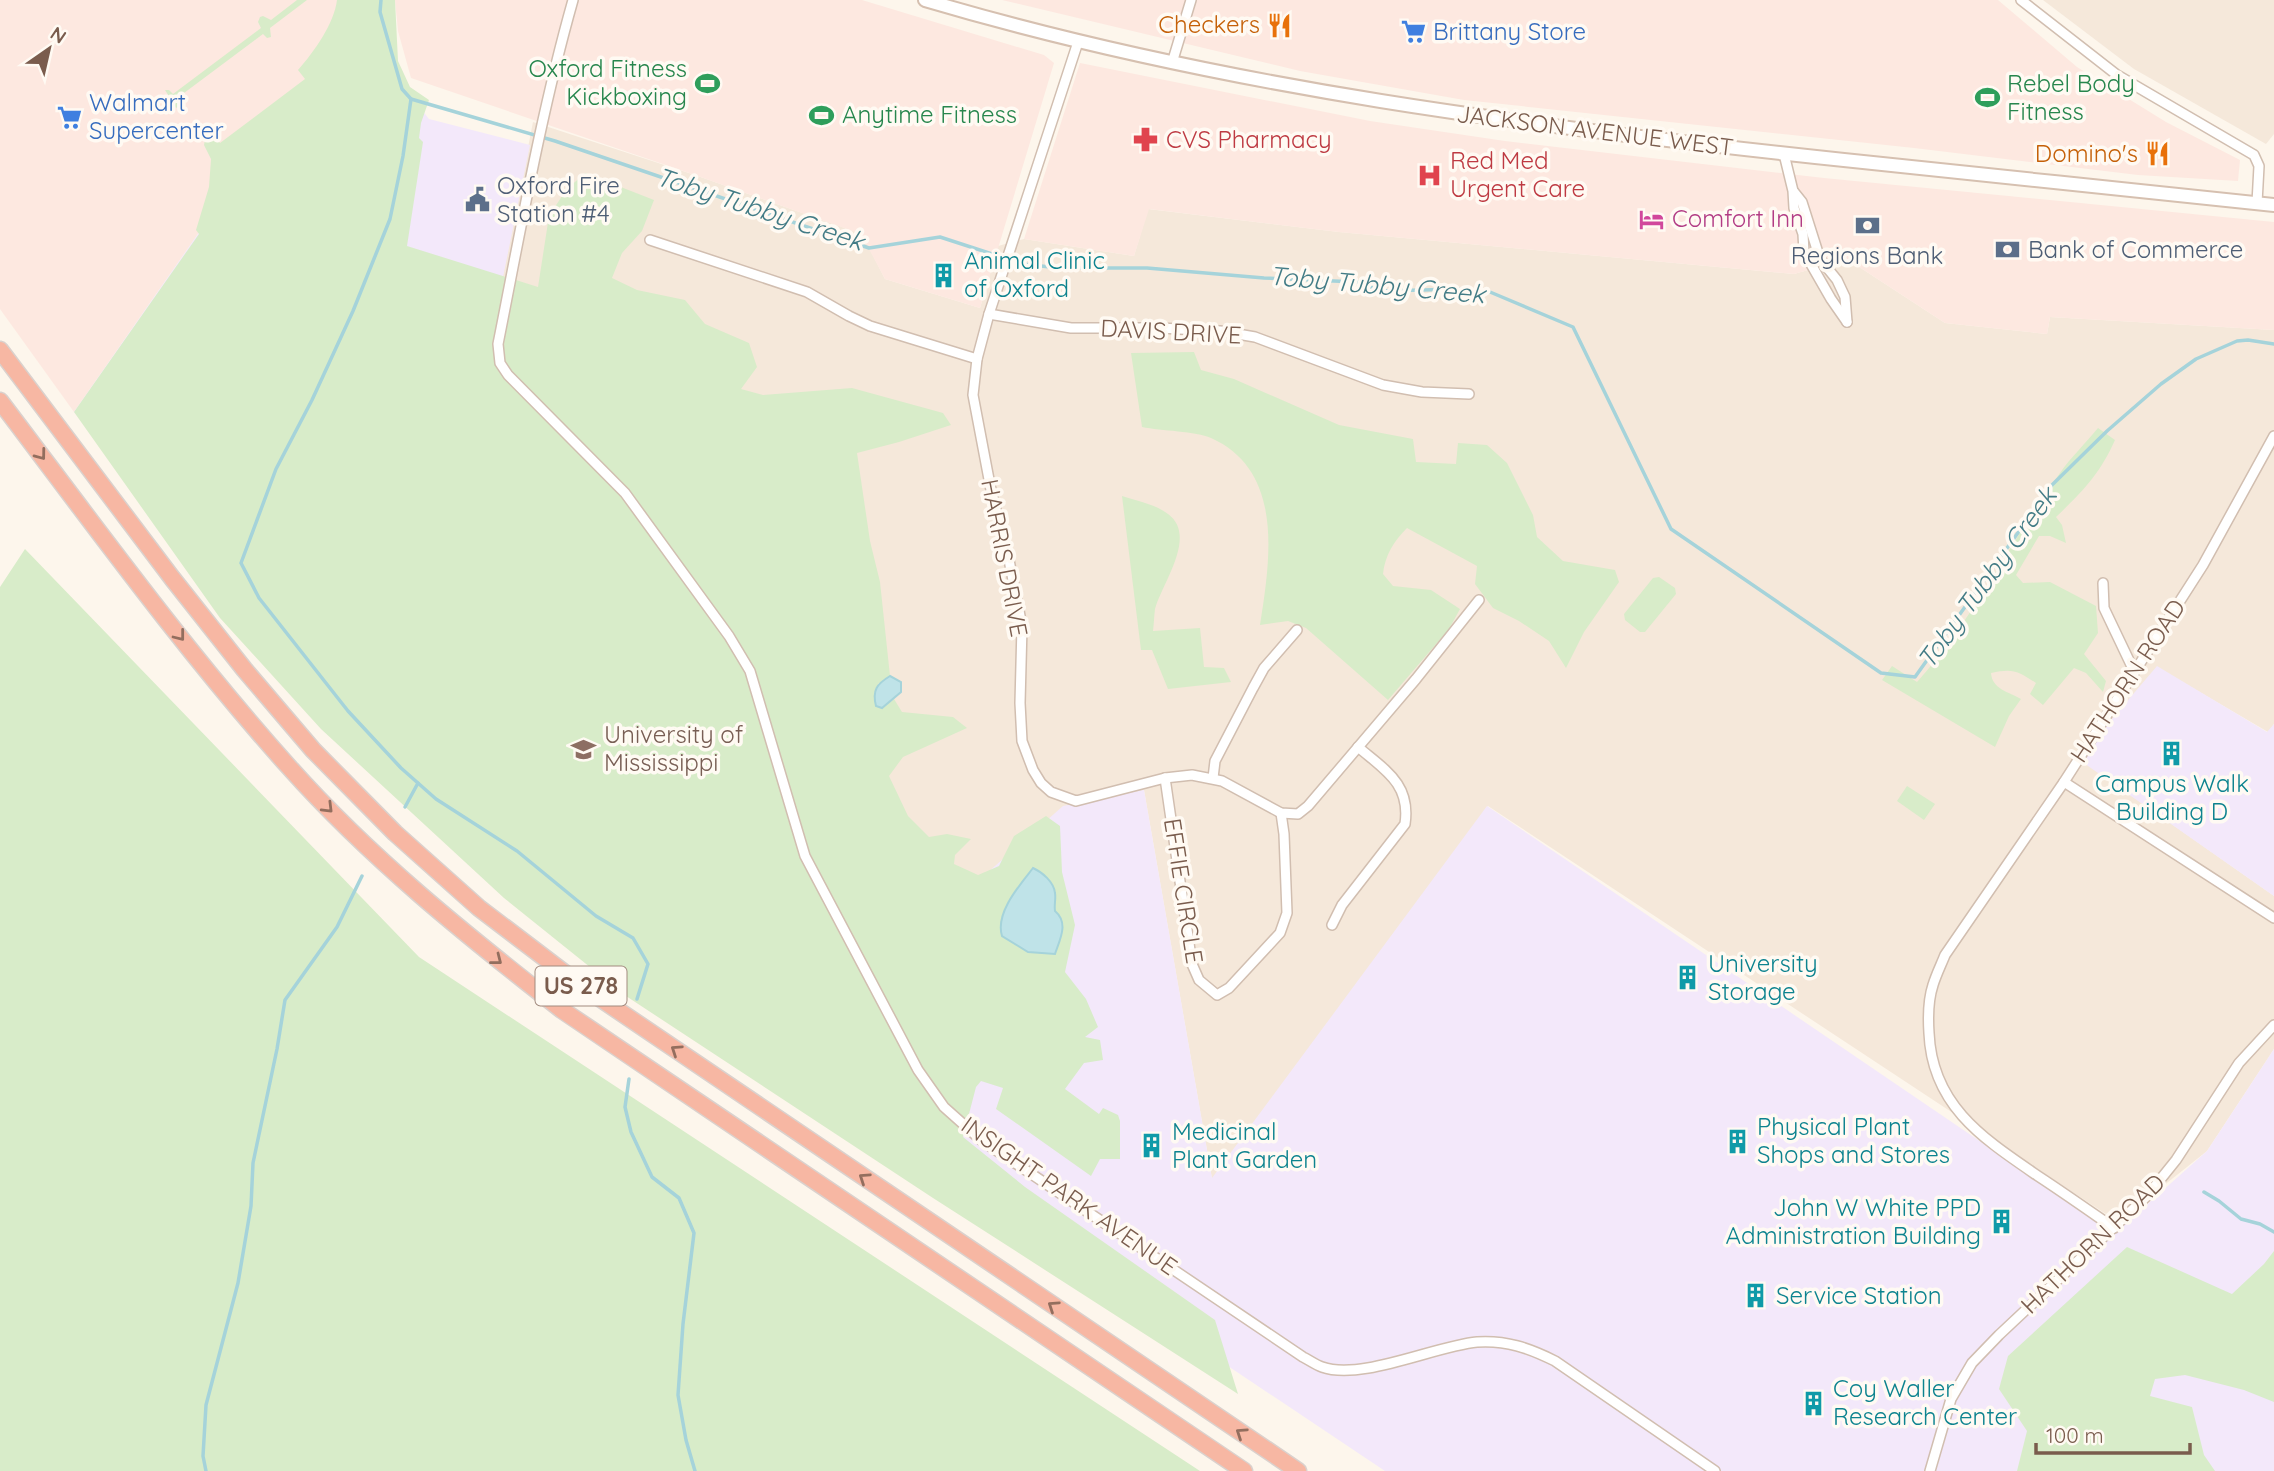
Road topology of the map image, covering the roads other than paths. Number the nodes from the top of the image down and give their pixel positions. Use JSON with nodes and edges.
{"nodes":[{"id":1,"x":573,"y":0,"type":"edge"},
{"id":2,"x":925,"y":0,"type":"edge"},
{"id":3,"x":1191,"y":0,"type":"edge"},
{"id":4,"x":2021,"y":0,"type":"edge"},
{"id":5,"x":1078,"y":42,"type":"junction"},
{"id":6,"x":1172,"y":63,"type":"junction"},
{"id":7,"x":1784,"y":154,"type":"junction"},
{"id":8,"x":1793,"y":191,"type":"junction"},
{"id":9,"x":2257,"y":203,"type":"junction"},
{"id":10,"x":2274,"y":205,"type":"edge"},
{"id":11,"x":650,"y":240,"type":"dead end"},
{"id":12,"x":989,"y":314,"type":"junction"},
{"id":13,"x":0,"y":351,"type":"edge"},
{"id":14,"x":977,"y":359,"type":"junction"},
{"id":15,"x":1469,"y":394,"type":"dead end"},
{"id":16,"x":0,"y":401,"type":"edge"},
{"id":17,"x":2274,"y":436,"type":"edge"},
{"id":18,"x":2103,"y":583,"type":"dead end"},
{"id":19,"x":1479,"y":600,"type":"dead end"},
{"id":20,"x":1297,"y":630,"type":"dead end"},
{"id":21,"x":2134,"y":671,"type":"junction"},
{"id":22,"x":1358,"y":747,"type":"junction"},
{"id":23,"x":1165,"y":778,"type":"junction"},
{"id":24,"x":1213,"y":778,"type":"junction"},
{"id":25,"x":2064,"y":782,"type":"junction"},
{"id":26,"x":1281,"y":813,"type":"junction"},
{"id":27,"x":2274,"y":918,"type":"edge"},
{"id":28,"x":1332,"y":925,"type":"dead end"},
{"id":29,"x":2274,"y":1025,"type":"edge"},
{"id":30,"x":2113,"y":1228,"type":"junction"},
{"id":31,"x":1244,"y":1471,"type":"edge"},
{"id":32,"x":1298,"y":1471,"type":"edge"},
{"id":33,"x":1715,"y":1471,"type":"edge"},
{"id":34,"x":1930,"y":1471,"type":"edge"}],
"edges":[{"from":1,"to":33,"type":"street","name":"INSIGHT PARK AVENUE"},
{"from":2,"to":5,"type":"main road","name":"JACKSON AVENUE WEST"},
{"from":3,"to":6,"type":"street"},
{"from":4,"to":9,"type":"street"},
{"from":5,"to":6,"type":"main road","name":"JACKSON AVENUE WEST"},
{"from":5,"to":12,"type":"street","name":"HARRIS DRIVE"},
{"from":6,"to":7,"type":"main road","name":"JACKSON AVENUE WEST"},
{"from":7,"to":8,"type":"street"},
{"from":7,"to":9,"type":"main road","name":"JACKSON AVENUE WEST"},
{"from":8,"to":8,"type":"street"},
{"from":9,"to":10,"type":"main road","name":"JACKSON AVENUE WEST"},
{"from":11,"to":14,"type":"street"},
{"from":12,"to":14,"type":"street","name":"HARRIS DRIVE"},
{"from":12,"to":15,"type":"street","name":"DAVIS DRIVE"},
{"from":32,"to":13,"type":"highway","number":"US 278","one_way":true},
{"from":14,"to":23,"type":"street","name":"HARRIS DRIVE"},
{"from":16,"to":31,"type":"highway","number":"US 278","one_way":true},
{"from":17,"to":21,"type":"street","name":"HATHORN ROAD"},
{"from":18,"to":21,"type":"street"},
{"from":19,"to":22,"type":"street"},
{"from":20,"to":24,"type":"street"},
{"from":21,"to":25,"type":"street","name":"HATHORN ROAD"},
{"from":22,"to":26,"type":"street"},
{"from":22,"to":28,"type":"street"},
{"from":23,"to":24,"type":"street","name":"HARRIS DRIVE"},
{"from":23,"to":26,"type":"street","name":"EFFIE CIRCLE"},
{"from":24,"to":26,"type":"street","name":"HARRIS DRIVE"},
{"from":25,"to":27,"type":"street","name":"HATHORN ROAD"},
{"from":25,"to":30,"type":"street"},
{"from":29,"to":30,"type":"street","name":"HATHORN ROAD"},
{"from":30,"to":34,"type":"street","name":"HATHORN ROAD"}]}
